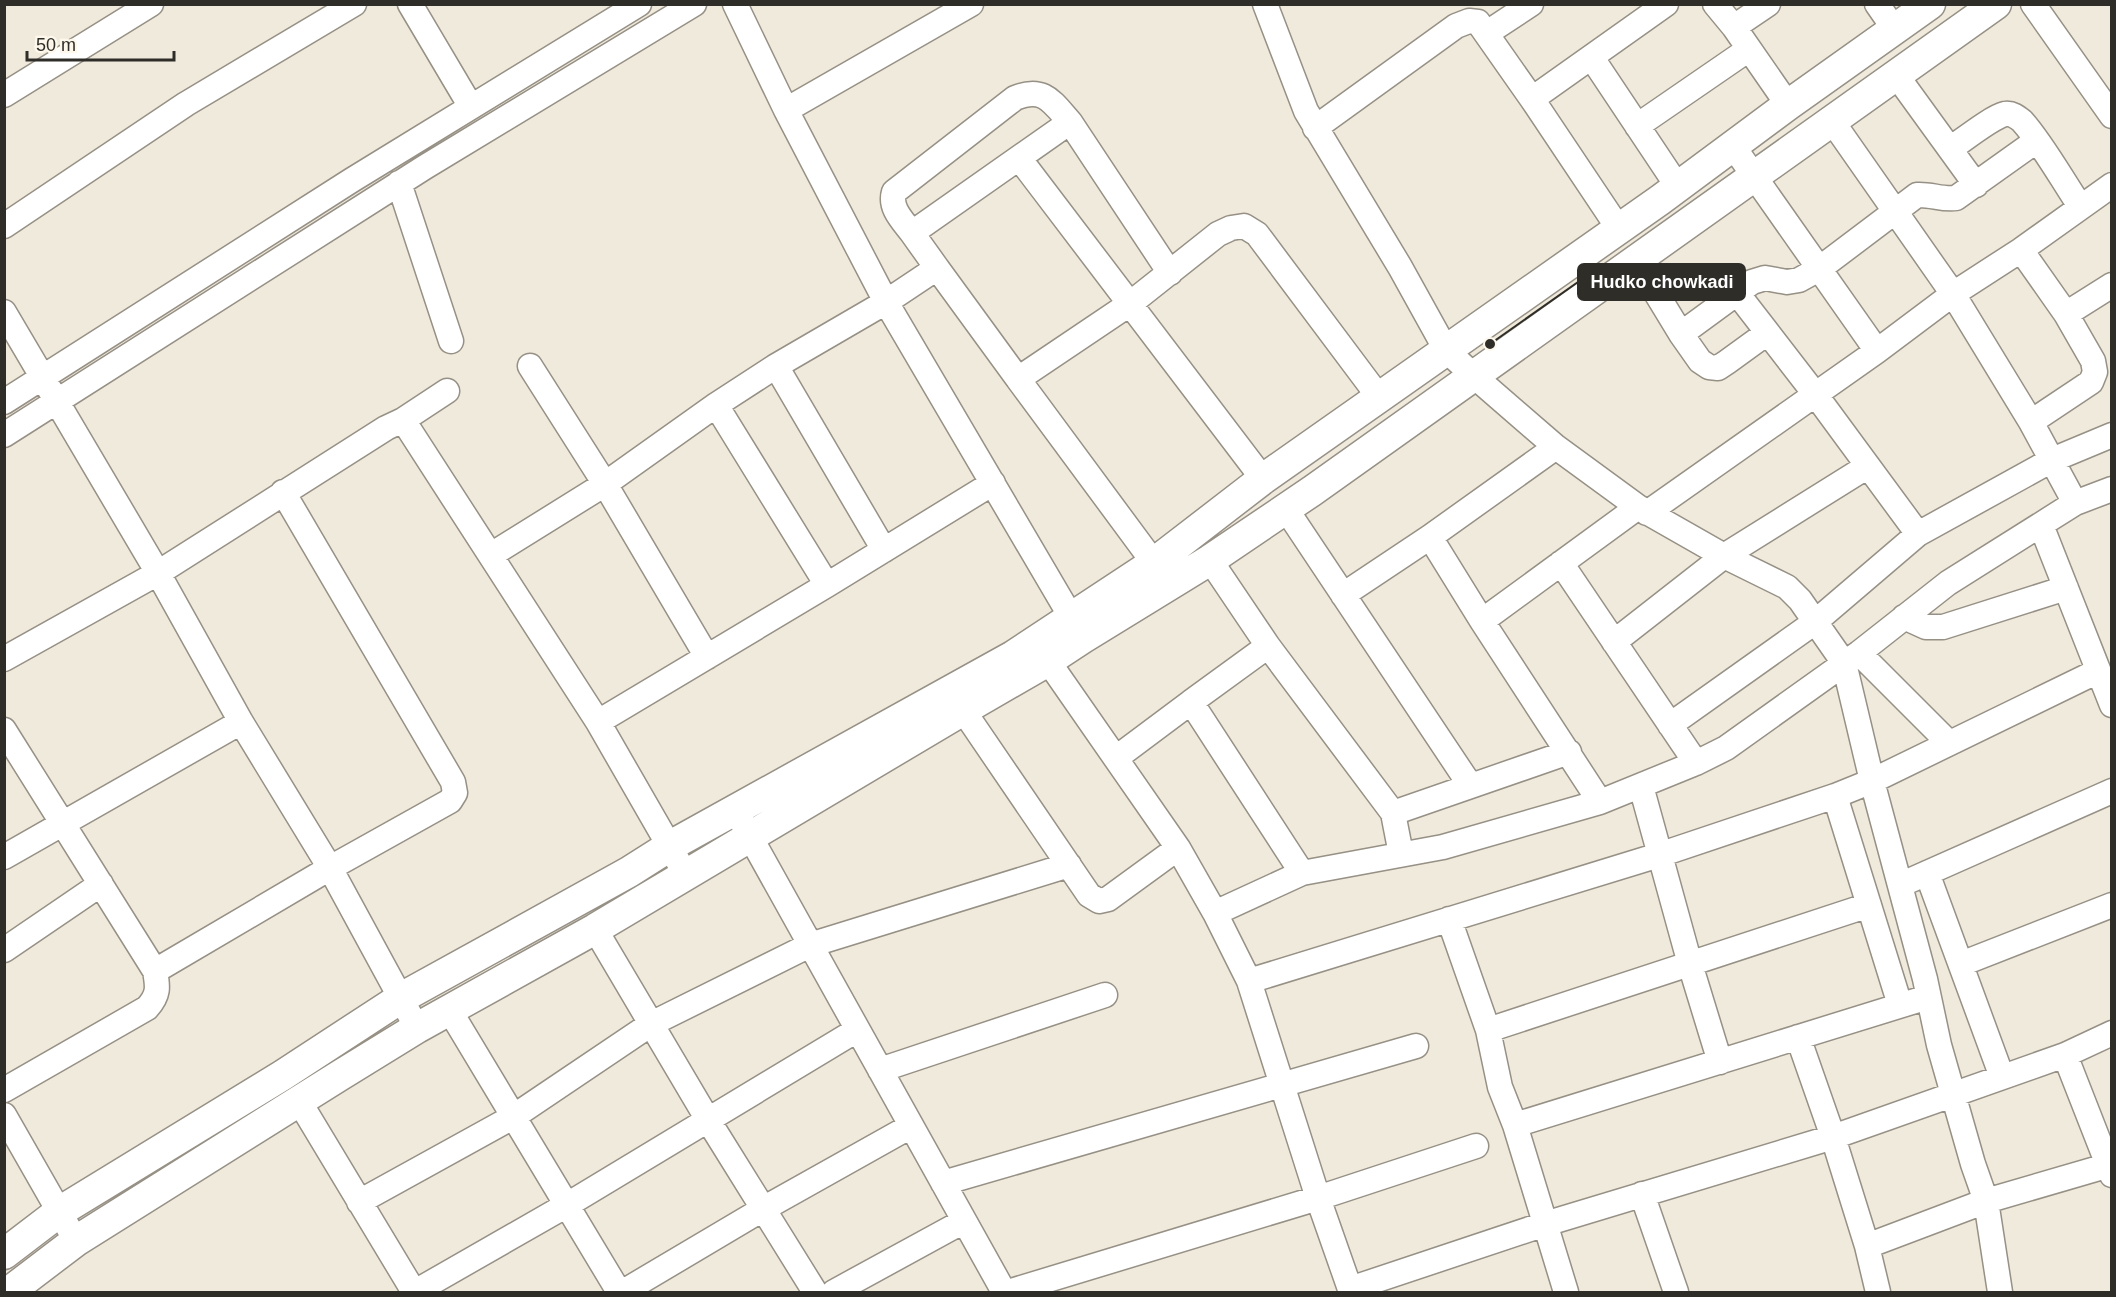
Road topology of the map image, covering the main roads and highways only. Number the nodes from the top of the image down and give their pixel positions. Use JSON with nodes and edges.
{"nodes":[{"id":1,"x":1930,"y":4,"type":"edge"},
{"id":2,"x":1996,"y":4,"type":"edge"},
{"id":3,"x":4,"y":1254,"type":"edge"},
{"id":4,"x":9,"y":1293,"type":"edge"}],
"edges":[{"from":1,"to":3,"type":"main road"},
{"from":2,"to":4,"type":"main road"}]}
